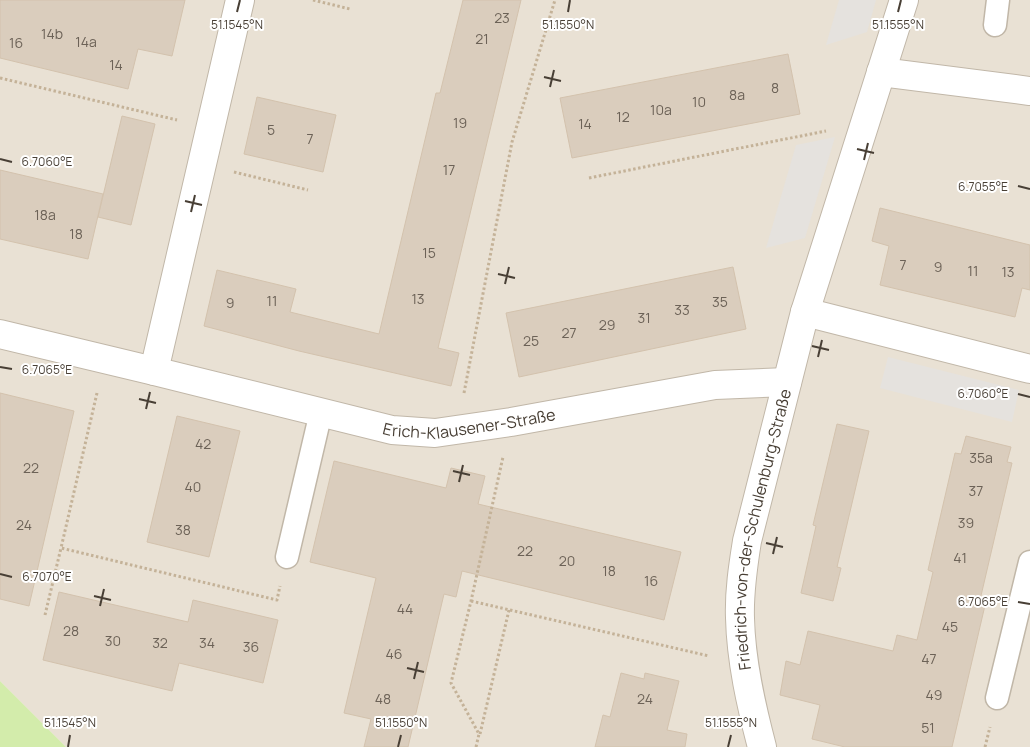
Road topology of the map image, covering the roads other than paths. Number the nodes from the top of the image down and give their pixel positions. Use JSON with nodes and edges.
{"nodes":[{"id":1,"x":240,"y":0,"type":"edge"},
{"id":2,"x":904,"y":0,"type":"edge"},
{"id":3,"x":998,"y":0,"type":"edge"},
{"id":4,"x":995,"y":25,"type":"dead end"},
{"id":5,"x":881,"y":72,"type":"junction"},
{"id":6,"x":1030,"y":91,"type":"edge"},
{"id":7,"x":805,"y":312,"type":"junction"},
{"id":8,"x":0,"y":334,"type":"edge"},
{"id":9,"x":1030,"y":369,"type":"edge"},
{"id":10,"x":154,"y":372,"type":"junction"},
{"id":11,"x":787,"y":382,"type":"junction"},
{"id":12,"x":321,"y":412,"type":"junction"},
{"id":13,"x":287,"y":557,"type":"road end"},
{"id":14,"x":1030,"y":562,"type":"edge"},
{"id":15,"x":997,"y":698,"type":"dead end"},
{"id":16,"x":762,"y":747,"type":"edge"}],
"edges":[{"from":1,"to":10,"type":"street"},
{"from":2,"to":5,"type":"street","name":"Friedrich-von-der-Schulenburg-Straße"},
{"from":3,"to":4,"type":"lane"},
{"from":5,"to":6,"type":"street"},
{"from":5,"to":7,"type":"street","name":"Friedrich-von-der-Schulenburg-Straße"},
{"from":7,"to":9,"type":"street"},
{"from":7,"to":11,"type":"street","name":"Friedrich-von-der-Schulenburg-Straße"},
{"from":8,"to":10,"type":"street","name":"Erich-Klausener-Straße"},
{"from":10,"to":12,"type":"street","name":"Erich-Klausener-Straße"},
{"from":11,"to":12,"type":"street","name":"Erich-Klausener-Straße"},
{"from":11,"to":16,"type":"street","name":"Friedrich-von-der-Schulenburg-Straße"},
{"from":12,"to":13,"type":"lane"},
{"from":14,"to":15,"type":"lane"}]}
